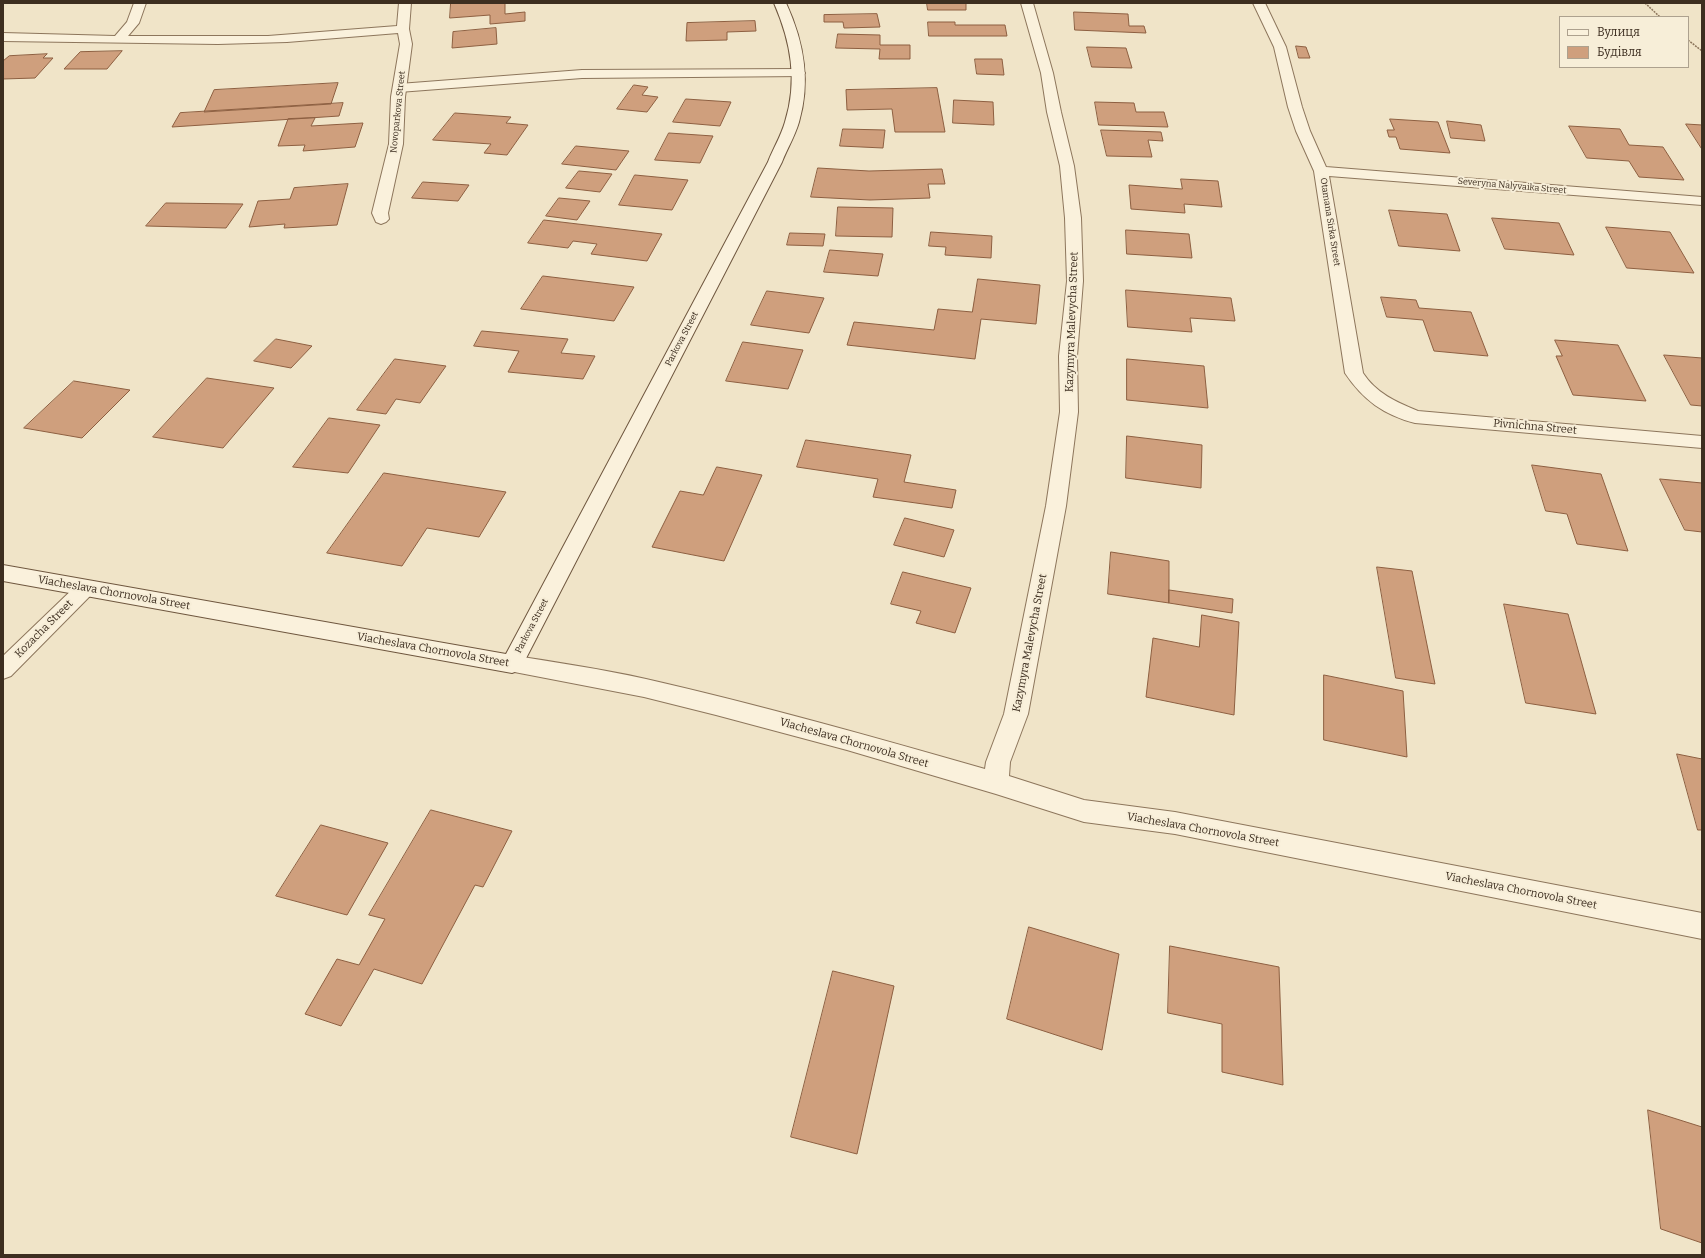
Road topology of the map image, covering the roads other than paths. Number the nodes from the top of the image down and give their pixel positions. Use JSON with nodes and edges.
{"nodes":[{"id":1,"x":140,"y":3,"type":"edge"},
{"id":2,"x":405,"y":3,"type":"edge"},
{"id":3,"x":780,"y":3,"type":"edge"},
{"id":4,"x":1027,"y":3,"type":"edge"},
{"id":5,"x":1259,"y":3,"type":"edge"},
{"id":6,"x":403,"y":29,"type":"junction"},
{"id":7,"x":3,"y":38,"type":"edge"},
{"id":8,"x":119,"y":39,"type":"junction"},
{"id":9,"x":799,"y":73,"type":"junction"},
{"id":10,"x":399,"y":88,"type":"junction"},
{"id":11,"x":1321,"y":171,"type":"junction"},
{"id":12,"x":1702,"y":201,"type":"edge"},
{"id":13,"x":380,"y":219,"type":"dead end"},
{"id":14,"x":1373,"y":397,"type":"joint"},
{"id":15,"x":1702,"y":442,"type":"edge"},
{"id":16,"x":3,"y":573,"type":"edge"},
{"id":17,"x":86,"y":588,"type":"junction"},
{"id":18,"x":512,"y":664,"type":"junction"},
{"id":19,"x":3,"y":670,"type":"edge"},
{"id":20,"x":996,"y":783,"type":"junction"},
{"id":21,"x":1702,"y":926,"type":"edge"}],
"edges":[{"from":1,"to":8,"type":"street"},
{"from":2,"to":6,"type":"street","name":"Novoparkova Street"},
{"from":3,"to":9,"type":"street","name":"Parkova Street"},
{"from":4,"to":20,"type":"street","name":"Kazymyra Malevycha Street"},
{"from":5,"to":11,"type":"street","name":"Otamana Sirka Street"},
{"from":6,"to":8,"type":"street"},
{"from":6,"to":10,"type":"street","name":"Novoparkova Street"},
{"from":7,"to":8,"type":"street"},
{"from":9,"to":10,"type":"lane"},
{"from":9,"to":18,"type":"street","name":"Parkova Street"},
{"from":10,"to":13,"type":"street","name":"Novoparkova Street"},
{"from":11,"to":12,"type":"street","name":"Severyna Nalyvaika Street"},
{"from":11,"to":14,"type":"street","name":"Otamana Sirka Street"},
{"from":14,"to":15,"type":"street","name":"Pivnichna Street"},
{"from":16,"to":17,"type":"street","name":"Viacheslava Chornovola Street"},
{"from":17,"to":18,"type":"street","name":"Viacheslava Chornovola Street"},
{"from":17,"to":19,"type":"lane","name":"Kozacha Street"},
{"from":18,"to":20,"type":"street","name":"Viacheslava Chornovola Street"},
{"from":20,"to":21,"type":"street","name":"Viacheslava Chornovola Street"}]}
